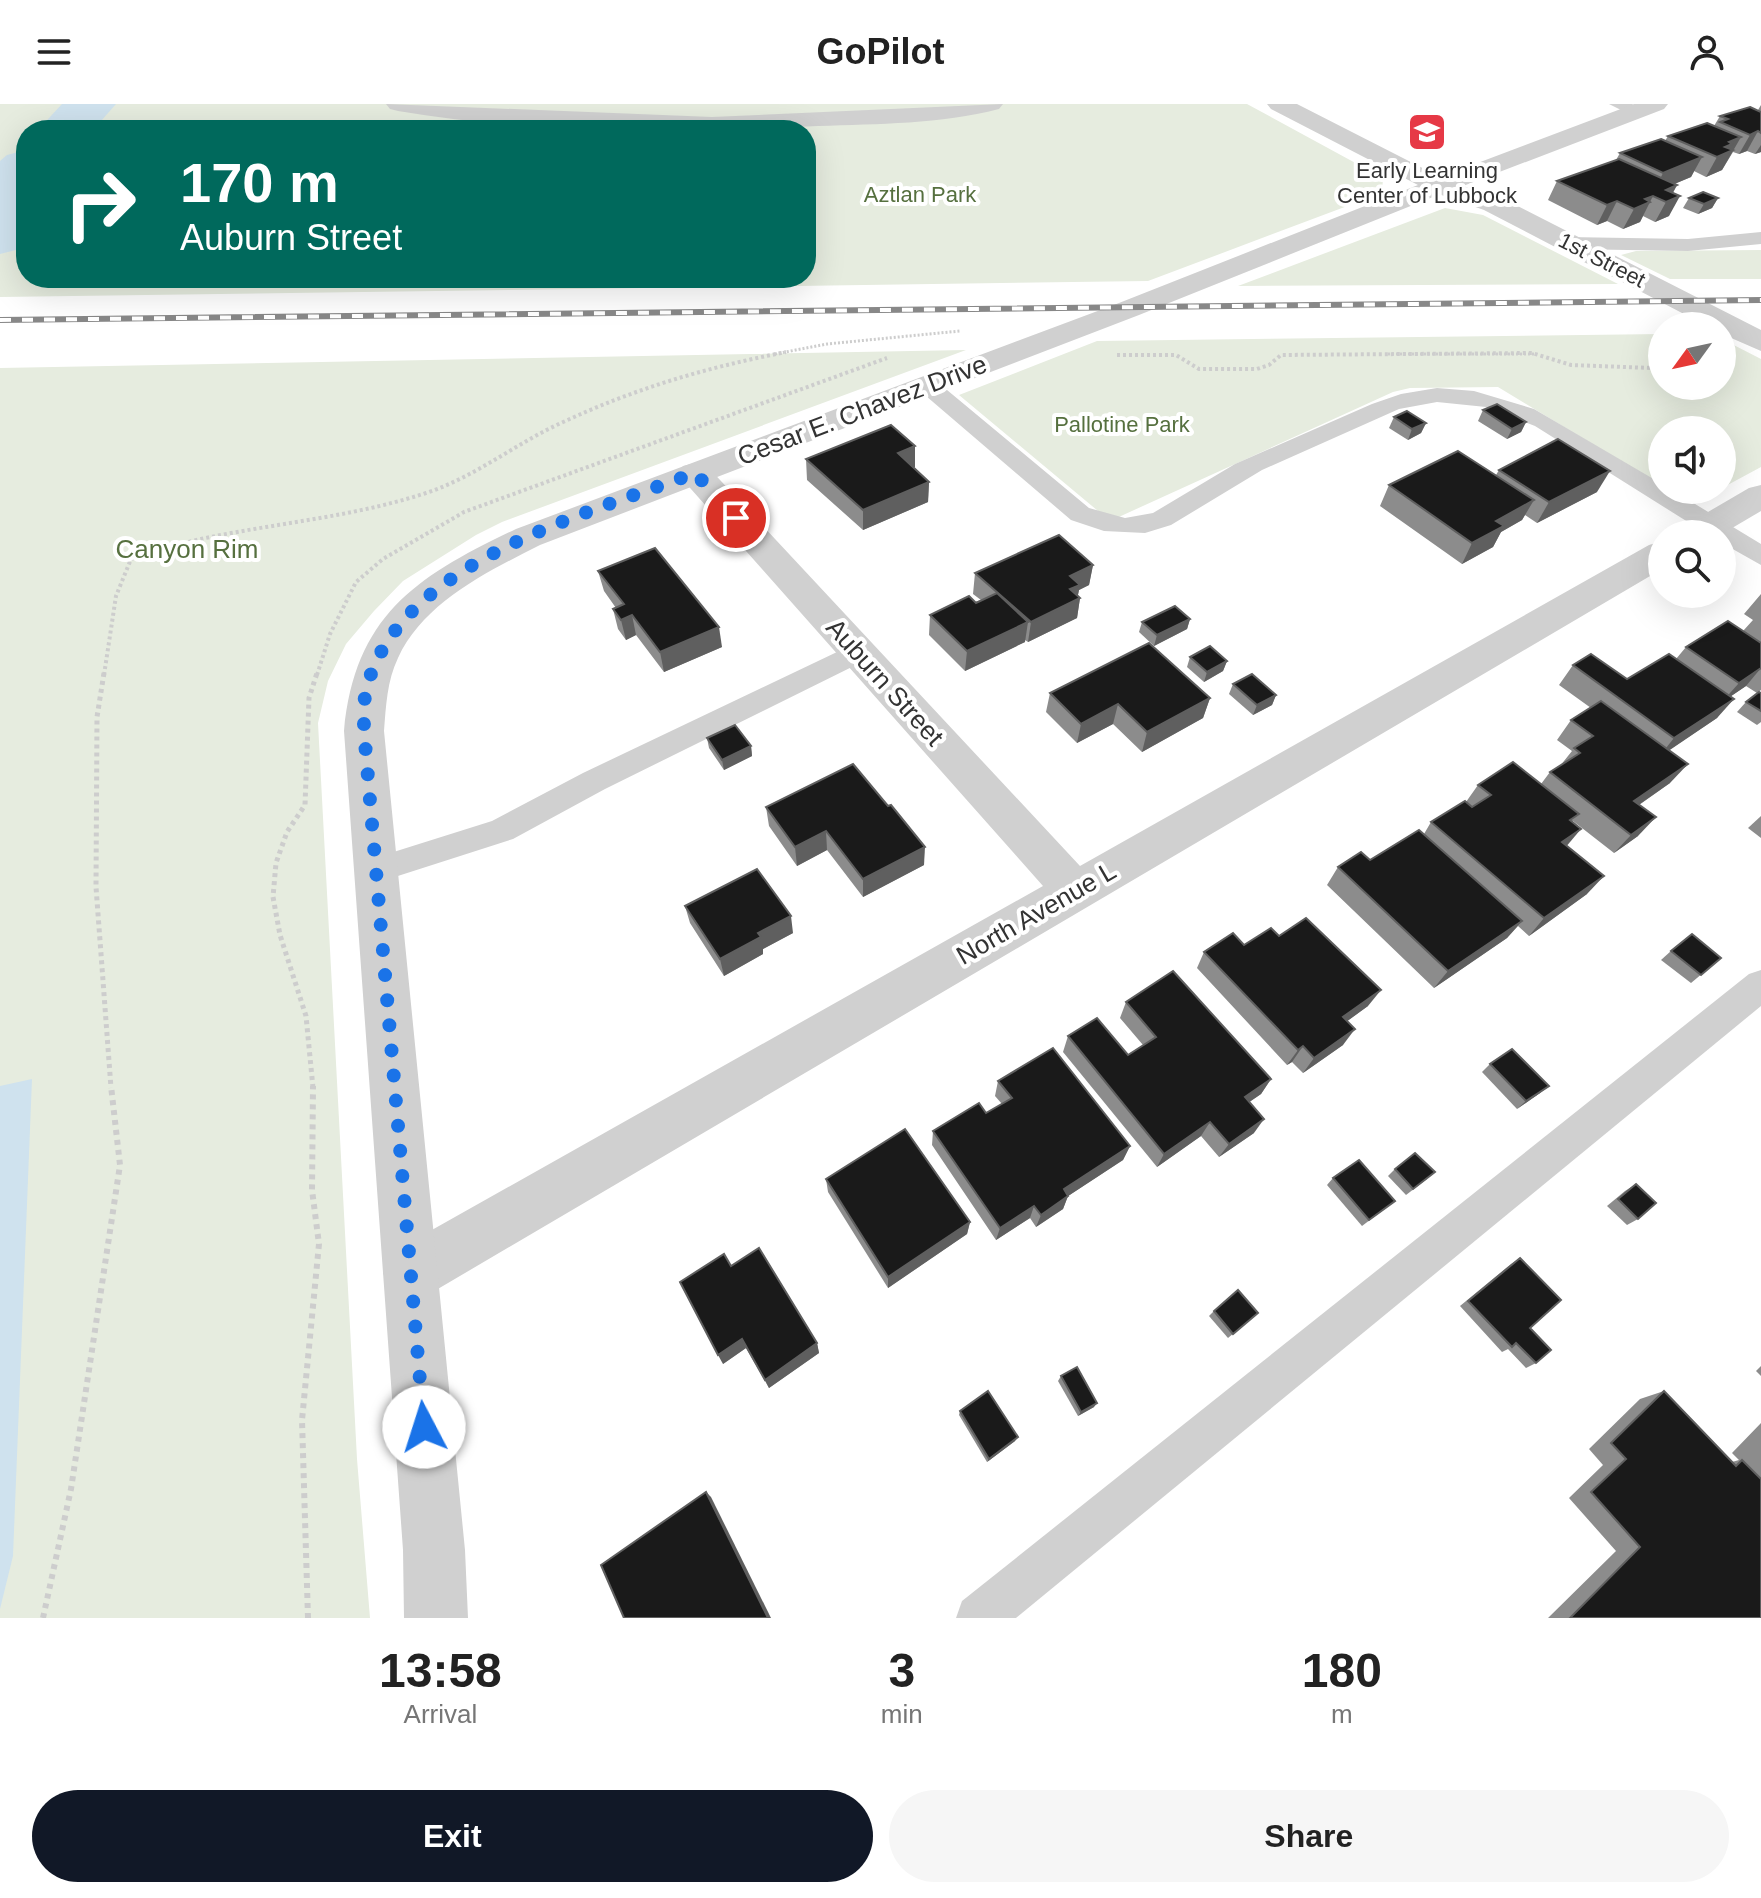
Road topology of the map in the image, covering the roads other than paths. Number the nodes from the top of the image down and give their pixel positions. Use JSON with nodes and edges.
{"nodes":[{"id":1,"x":398,"y":104,"type":"edge"},
{"id":2,"x":991,"y":104,"type":"edge"},
{"id":3,"x":1279,"y":104,"type":"edge"},
{"id":4,"x":1637,"y":107,"type":"edge"},
{"id":5,"x":601,"y":120,"type":"edge"},
{"id":6,"x":801,"y":120,"type":"edge"},
{"id":7,"x":1439,"y":186,"type":"junction"},
{"id":8,"x":1761,"y":238,"type":"edge"},
{"id":9,"x":1567,"y":243,"type":"junction"},
{"id":10,"x":1761,"y":342,"type":"edge"},
{"id":11,"x":927,"y":385,"type":"junction"},
{"id":12,"x":695,"y":473,"type":"junction"},
{"id":13,"x":1761,"y":496,"type":"edge"},
{"id":14,"x":1691,"y":520,"type":"edge"},
{"id":15,"x":1720,"y":520,"type":"edge"},
{"id":16,"x":1736,"y":544,"type":"edge"},
{"id":17,"x":1761,"y":556,"type":"edge"},
{"id":18,"x":1648,"y":561,"type":"edge"},
{"id":19,"x":858,"y":652,"type":"junction"},
{"id":20,"x":376,"y":870,"type":"junction"},
{"id":21,"x":1075,"y":891,"type":"junction"},
{"id":22,"x":1761,"y":985,"type":"edge"},
{"id":23,"x":411,"y":1273,"type":"junction"},
{"id":24,"x":436,"y":1618,"type":"edge"},
{"id":25,"x":979,"y":1618,"type":"edge"}],
"edges":[{"from":1,"to":5,"type":"street"},
{"from":2,"to":6,"type":"street"},
{"from":3,"to":7,"type":"street"},
{"from":4,"to":7,"type":"street","name":"Cesar E. Chavez Drive"},
{"from":7,"to":9,"type":"street","name":"1st Street"},
{"from":7,"to":11,"type":"street","name":"Cesar E. Chavez Drive"},
{"from":8,"to":9,"type":"lane"},
{"from":9,"to":10,"type":"street","name":"1st Street"},
{"from":11,"to":12,"type":"street","name":"Cesar E. Chavez Drive"},
{"from":11,"to":14,"type":"lane"},
{"from":12,"to":19,"type":"street","name":"Auburn Street"},
{"from":12,"to":20,"type":"street","name":"Cesar E. Chavez Drive"},
{"from":13,"to":15,"type":"street"},
{"from":16,"to":17,"type":"lane"},
{"from":18,"to":21,"type":"street","name":"North Avenue L"},
{"from":19,"to":20,"type":"lane"},
{"from":19,"to":21,"type":"street","name":"Auburn Street"},
{"from":20,"to":23,"type":"street","name":"Cesar E. Chavez Drive"},
{"from":21,"to":23,"type":"street","name":"North Avenue L"},
{"from":22,"to":25,"type":"lane"},
{"from":23,"to":24,"type":"street","name":"Cesar E. Chavez Drive"}]}
